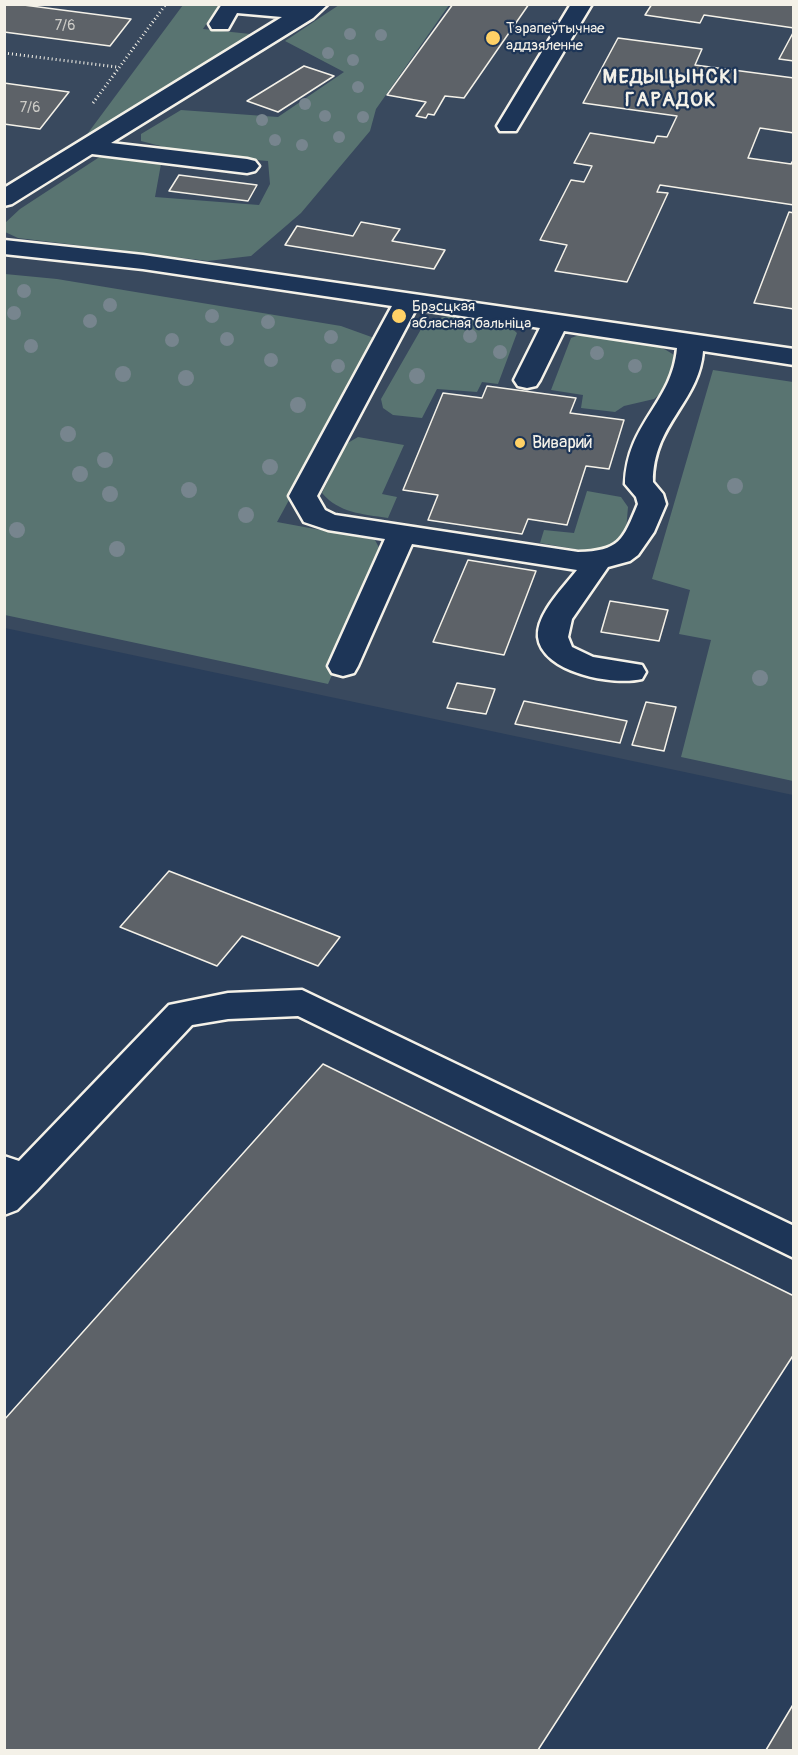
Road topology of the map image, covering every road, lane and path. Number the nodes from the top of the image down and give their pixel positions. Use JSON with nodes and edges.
{"nodes":[{"id":1,"x":166,"y":4,"type":"edge"},
{"id":2,"x":582,"y":4,"type":"edge"},
{"id":3,"x":312,"y":9,"type":"edge"},
{"id":4,"x":220,"y":24,"type":"dead end"},
{"id":5,"x":4,"y":53,"type":"edge"},
{"id":6,"x":117,"y":67,"type":"junction"},
{"id":7,"x":93,"y":103,"type":"dead end"},
{"id":8,"x":508,"y":126,"type":"dead end"},
{"id":9,"x":89,"y":147,"type":"junction"},
{"id":10,"x":247,"y":166,"type":"dead end"},
{"id":11,"x":4,"y":199,"type":"edge"},
{"id":12,"x":4,"y":247,"type":"edge"},
{"id":13,"x":408,"y":300,"type":"junction"},
{"id":14,"x":556,"y":322,"type":"junction"},
{"id":15,"x":691,"y":341,"type":"junction"},
{"id":16,"x":794,"y":357,"type":"edge"},
{"id":17,"x":527,"y":380,"type":"dead end"},
{"id":18,"x":402,"y":534,"type":"junction"},
{"id":19,"x":598,"y":561,"type":"junction"},
{"id":20,"x":343,"y":666,"type":"dead end"},
{"id":21,"x":631,"y":672,"type":"dead end"},
{"id":22,"x":11,"y":1184,"type":"edge"},
{"id":23,"x":794,"y":1243,"type":"edge"}],
"edges":[{"from":1,"to":6,"type":"path"},
{"from":2,"to":8,"type":"lane"},
{"from":3,"to":4,"type":"lane"},
{"from":3,"to":9,"type":"lane"},
{"from":5,"to":6,"type":"path"},
{"from":6,"to":7,"type":"path"},
{"from":9,"to":10,"type":"lane"},
{"from":9,"to":11,"type":"lane"},
{"from":12,"to":13,"type":"lane"},
{"from":13,"to":14,"type":"lane"},
{"from":13,"to":18,"type":"lane"},
{"from":14,"to":15,"type":"lane"},
{"from":14,"to":17,"type":"lane"},
{"from":15,"to":16,"type":"lane"},
{"from":15,"to":19,"type":"lane"},
{"from":18,"to":19,"type":"lane"},
{"from":18,"to":20,"type":"lane"},
{"from":19,"to":21,"type":"lane"},
{"from":22,"to":23,"type":"lane"}]}
